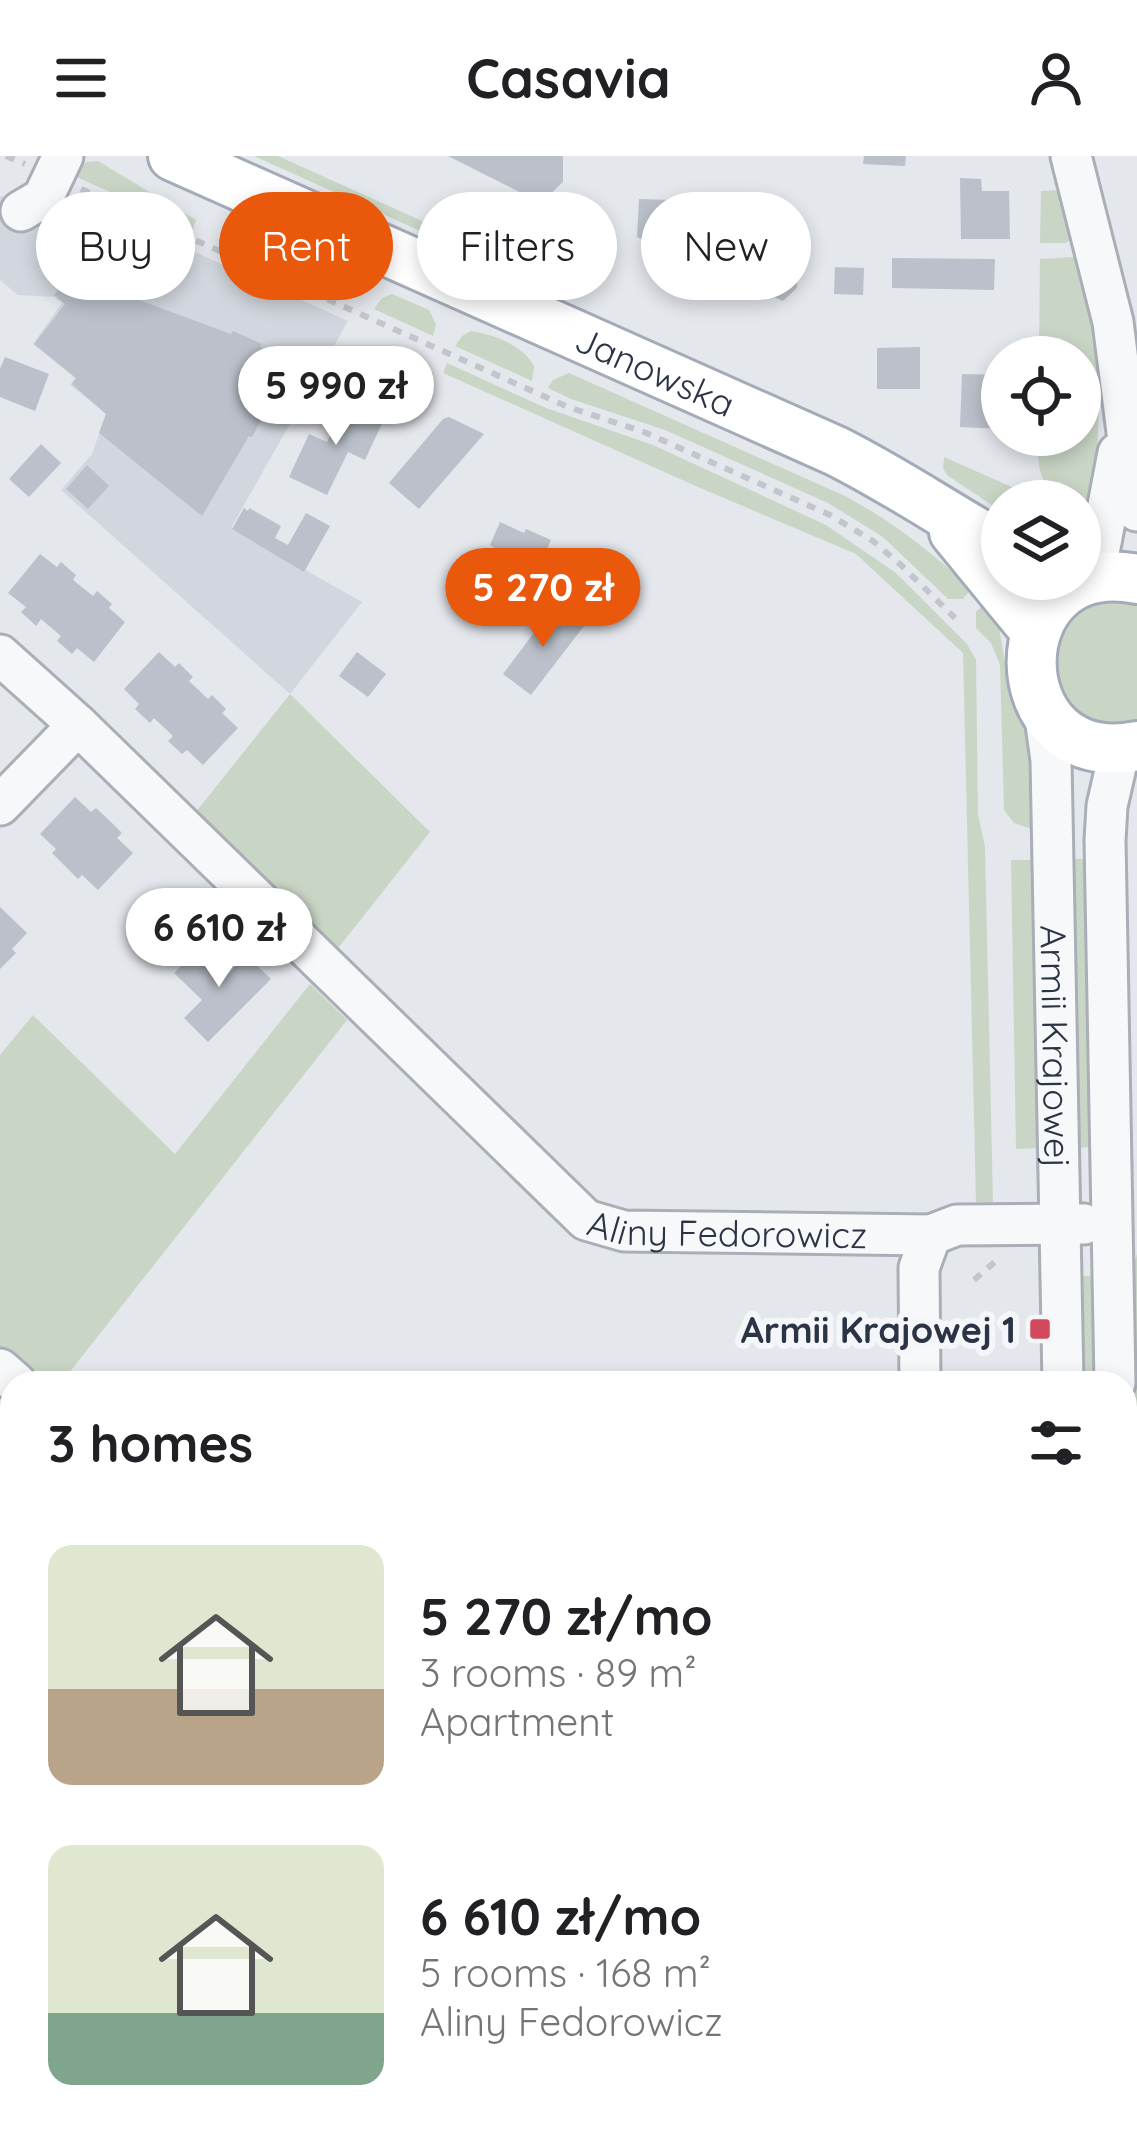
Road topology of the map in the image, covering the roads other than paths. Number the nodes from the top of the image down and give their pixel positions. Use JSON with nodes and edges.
{"nodes":[{"id":1,"x":173,"y":156,"type":"edge"},
{"id":2,"x":1071,"y":156,"type":"edge"},
{"id":3,"x":58,"y":166,"type":"edge"},
{"id":4,"x":21,"y":211,"type":"dead end"},
{"id":5,"x":1124,"y":412,"type":"junction"},
{"id":6,"x":936,"y":510,"type":"junction"},
{"id":7,"x":1137,"y":511,"type":"edge"},
{"id":8,"x":981,"y":535,"type":"edge"},
{"id":9,"x":1101,"y":537,"type":"edge"},
{"id":10,"x":1056,"y":600,"type":"edge"},
{"id":11,"x":1035,"y":631,"type":"junction"},
{"id":12,"x":0,"y":655,"type":"edge"},
{"id":13,"x":1044,"y":711,"type":"junction"},
{"id":14,"x":78,"y":725,"type":"junction"},
{"id":15,"x":1128,"y":747,"type":"edge"},
{"id":16,"x":0,"y":806,"type":"edge"},
{"id":17,"x":1061,"y":1224,"type":"junction"},
{"id":18,"x":1125,"y":1224,"type":"edge"},
{"id":19,"x":932,"y":1235,"type":"junction"},
{"id":20,"x":920,"y":1371,"type":"edge"},
{"id":21,"x":1063,"y":1371,"type":"edge"},
{"id":22,"x":1116,"y":1371,"type":"edge"}],
"edges":[{"from":1,"to":6,"type":"main road","name":"Janowska"},
{"from":2,"to":5,"type":"street"},
{"from":3,"to":4,"type":"street"},
{"from":5,"to":7,"type":"street"},
{"from":5,"to":9,"type":"street"},
{"from":6,"to":8,"type":"main road","name":"Janowska"},
{"from":6,"to":11,"type":"main road","name":"Janowska"},
{"from":10,"to":11,"type":"main road"},
{"from":11,"to":13,"type":"main road"},
{"from":12,"to":14,"type":"street","name":"Aliny Fedorowicz"},
{"from":13,"to":15,"type":"main road"},
{"from":13,"to":17,"type":"street","name":"Armii Krajowej"},
{"from":14,"to":16,"type":"street"},
{"from":14,"to":19,"type":"street","name":"Aliny Fedorowicz"},
{"from":15,"to":18,"type":"street","name":"Armii Krajowej"},
{"from":17,"to":18,"type":"street","name":"Aliny Fedorowicz"},
{"from":17,"to":19,"type":"street","name":"Aliny Fedorowicz"},
{"from":17,"to":21,"type":"street","name":"Armii Krajowej"},
{"from":18,"to":22,"type":"street","name":"Armii Krajowej"},
{"from":19,"to":20,"type":"street"}]}
